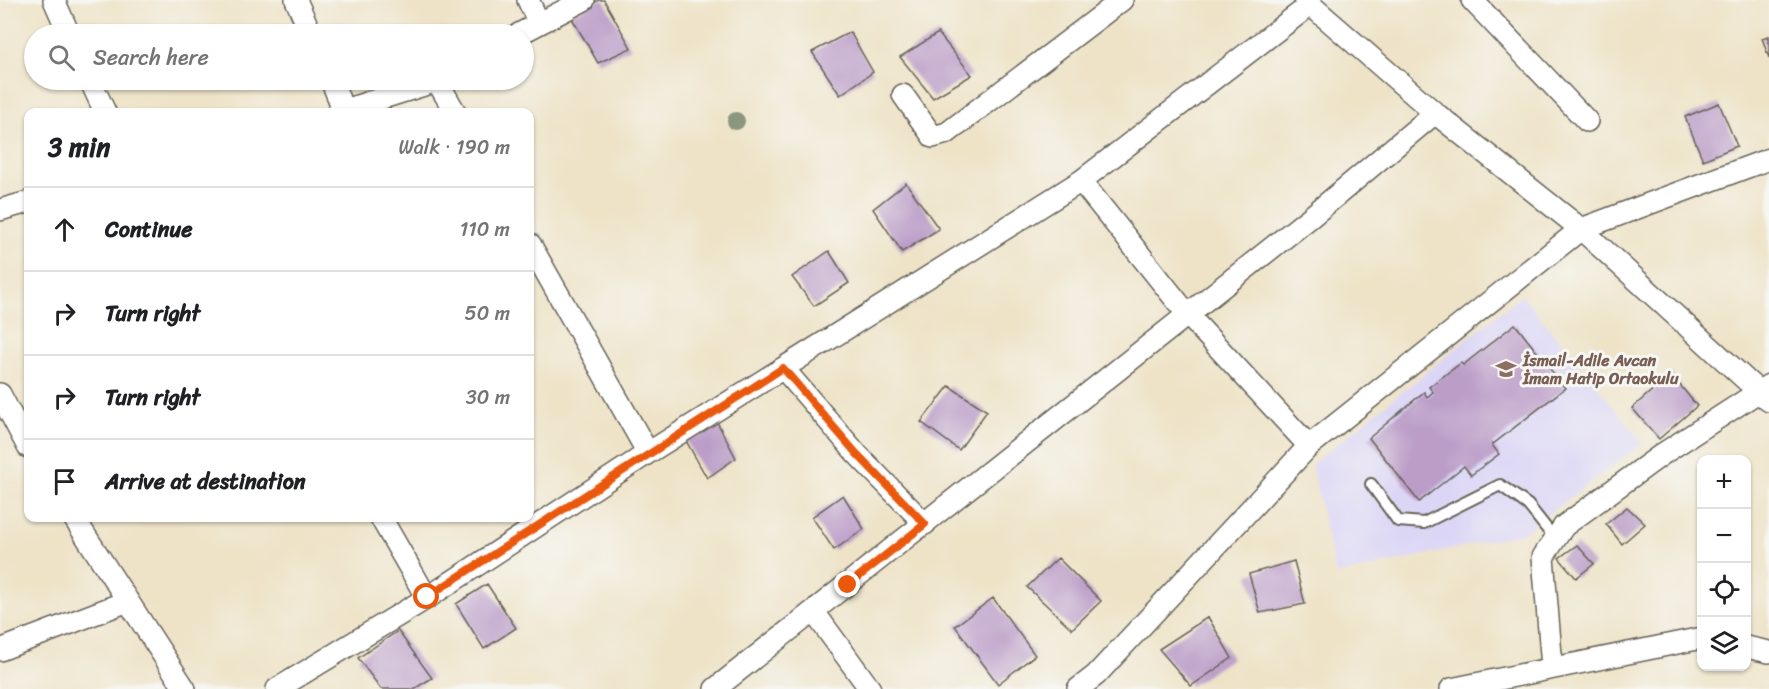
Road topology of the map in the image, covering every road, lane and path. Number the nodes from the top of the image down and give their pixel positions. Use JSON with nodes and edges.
{"nodes":[{"id":1,"x":54,"y":0,"type":"edge"},
{"id":2,"x":296,"y":0,"type":"edge"},
{"id":3,"x":528,"y":0,"type":"edge"},
{"id":4,"x":584,"y":0,"type":"edge"},
{"id":5,"x":1122,"y":0,"type":"edge"},
{"id":6,"x":1472,"y":0,"type":"edge"},
{"id":7,"x":1308,"y":3,"type":"edge"},
{"id":8,"x":539,"y":23,"type":"junction"},
{"id":9,"x":65,"y":24,"type":"edge"},
{"id":10,"x":307,"y":24,"type":"edge"},
{"id":11,"x":534,"y":26,"type":"edge"},
{"id":12,"x":95,"y":90,"type":"edge"},
{"id":13,"x":333,"y":90,"type":"edge"},
{"id":14,"x":408,"y":90,"type":"edge"},
{"id":15,"x":443,"y":90,"type":"edge"},
{"id":16,"x":903,"y":95,"type":"dead end"},
{"id":17,"x":103,"y":108,"type":"edge"},
{"id":18,"x":340,"y":108,"type":"edge"},
{"id":19,"x":353,"y":108,"type":"edge"},
{"id":20,"x":453,"y":108,"type":"edge"},
{"id":21,"x":1435,"y":113,"type":"junction"},
{"id":22,"x":1587,"y":121,"type":"dead end"},
{"id":23,"x":1769,"y":159,"type":"edge"},
{"id":24,"x":1081,"y":181,"type":"junction"},
{"id":25,"x":24,"y":203,"type":"edge"},
{"id":26,"x":0,"y":210,"type":"edge"},
{"id":27,"x":1581,"y":229,"type":"junction"},
{"id":28,"x":534,"y":251,"type":"edge"},
{"id":29,"x":1188,"y":315,"type":"junction"},
{"id":30,"x":783,"y":368,"type":"junction"},
{"id":31,"x":1766,"y":392,"type":"edge"},
{"id":32,"x":0,"y":394,"type":"edge"},
{"id":33,"x":24,"y":439,"type":"edge"},
{"id":34,"x":1309,"y":446,"type":"junction"},
{"id":35,"x":648,"y":453,"type":"junction"},
{"id":36,"x":1371,"y":484,"type":"dead end"},
{"id":37,"x":77,"y":522,"type":"edge"},
{"id":38,"x":383,"y":522,"type":"edge"},
{"id":39,"x":925,"y":524,"type":"junction"},
{"id":40,"x":1555,"y":539,"type":"junction"},
{"id":41,"x":427,"y":597,"type":"junction"},
{"id":42,"x":128,"y":601,"type":"junction"},
{"id":43,"x":814,"y":612,"type":"junction"},
{"id":44,"x":1697,"y":639,"type":"edge"},
{"id":45,"x":1751,"y":648,"type":"edge"},
{"id":46,"x":0,"y":650,"type":"edge"},
{"id":47,"x":1769,"y":652,"type":"edge"},
{"id":48,"x":1552,"y":667,"type":"junction"},
{"id":49,"x":185,"y":689,"type":"edge"},
{"id":50,"x":277,"y":689,"type":"edge"},
{"id":51,"x":715,"y":689,"type":"edge"},
{"id":52,"x":870,"y":689,"type":"edge"},
{"id":53,"x":1078,"y":689,"type":"edge"},
{"id":54,"x":1451,"y":689,"type":"edge"}],
"edges":[{"from":1,"to":9,"type":"street"},
{"from":2,"to":10,"type":"street"},
{"from":3,"to":8,"type":"street"},
{"from":4,"to":8,"type":"street"},
{"from":5,"to":16,"type":"street"},
{"from":6,"to":22,"type":"street"},
{"from":7,"to":21,"type":"street"},
{"from":7,"to":24,"type":"street"},
{"from":8,"to":11,"type":"street"},
{"from":12,"to":17,"type":"street"},
{"from":13,"to":18,"type":"street"},
{"from":14,"to":19,"type":"street"},
{"from":15,"to":20,"type":"street"},
{"from":21,"to":27,"type":"street"},
{"from":21,"to":29,"type":"street"},
{"from":23,"to":27,"type":"street"},
{"from":24,"to":29,"type":"street"},
{"from":24,"to":30,"type":"street"},
{"from":25,"to":26,"type":"street"},
{"from":27,"to":31,"type":"street"},
{"from":27,"to":34,"type":"street"},
{"from":28,"to":35,"type":"street"},
{"from":29,"to":34,"type":"street"},
{"from":29,"to":39,"type":"street"},
{"from":30,"to":35,"type":"street"},
{"from":30,"to":39,"type":"street"},
{"from":31,"to":40,"type":"street"},
{"from":32,"to":33,"type":"street"},
{"from":34,"to":53,"type":"street"},
{"from":35,"to":41,"type":"street"},
{"from":36,"to":40,"type":"lane"},
{"from":37,"to":42,"type":"street"},
{"from":38,"to":41,"type":"street"},
{"from":39,"to":43,"type":"street"},
{"from":40,"to":48,"type":"street"},
{"from":41,"to":50,"type":"street"},
{"from":42,"to":46,"type":"street"},
{"from":42,"to":49,"type":"street"},
{"from":43,"to":51,"type":"street"},
{"from":43,"to":52,"type":"street"},
{"from":44,"to":48,"type":"street"},
{"from":45,"to":47,"type":"street"},
{"from":48,"to":54,"type":"street"}]}
